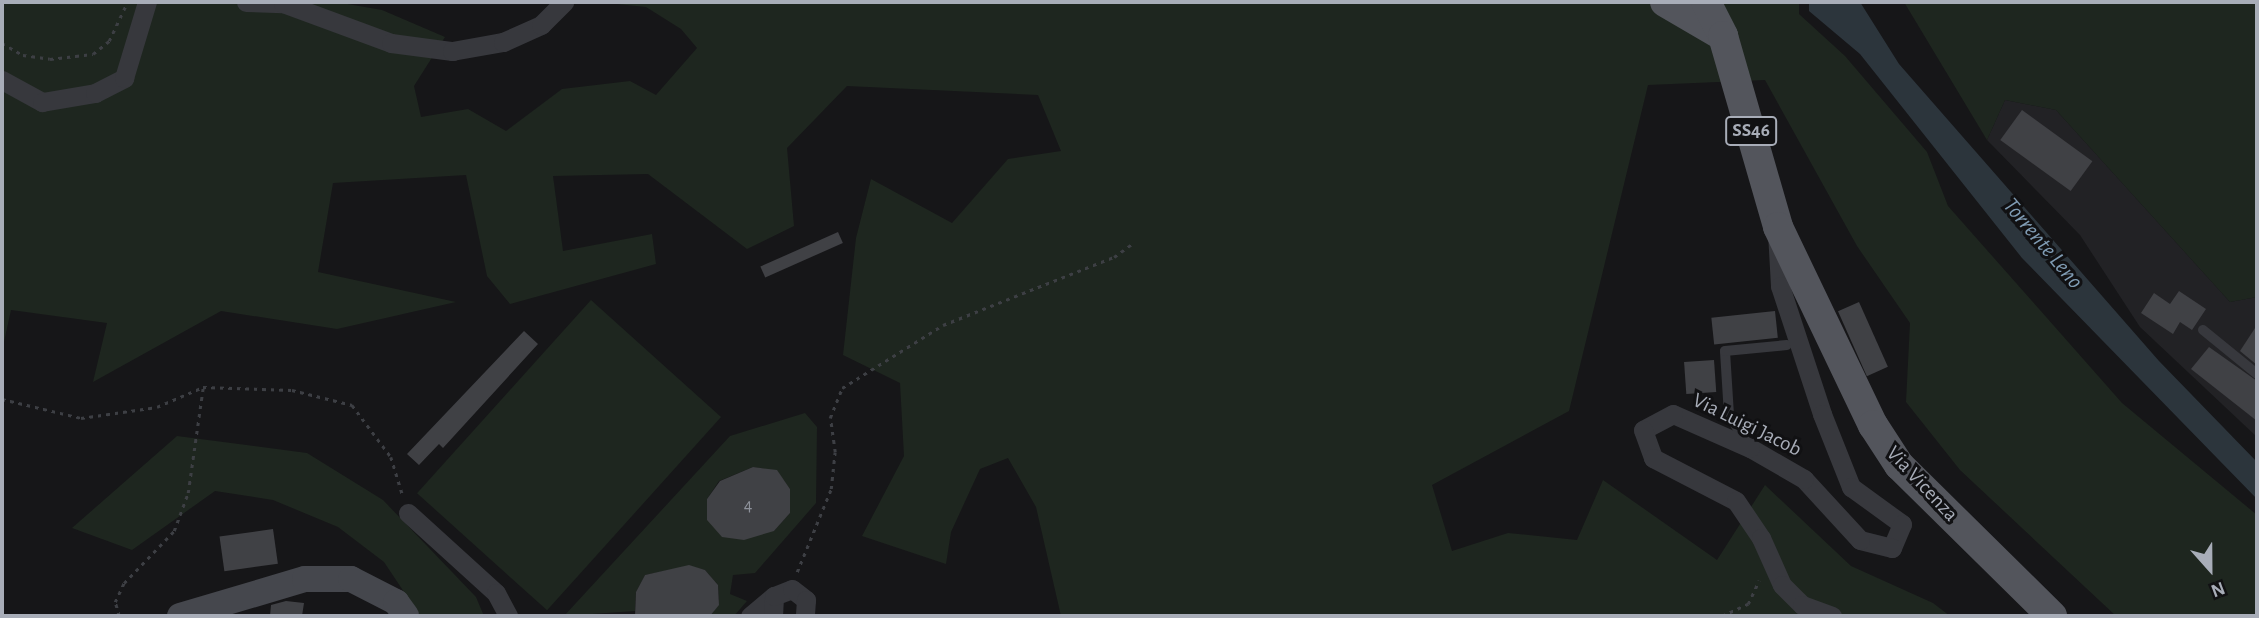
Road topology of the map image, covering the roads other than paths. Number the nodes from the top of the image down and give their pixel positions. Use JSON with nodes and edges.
{"nodes":[{"id":1,"x":147,"y":2,"type":"edge"},
{"id":2,"x":246,"y":2,"type":"edge"},
{"id":3,"x":564,"y":2,"type":"edge"},
{"id":4,"x":1665,"y":2,"type":"edge"},
{"id":5,"x":1706,"y":2,"type":"edge"},
{"id":6,"x":1724,"y":36,"type":"junction"},
{"id":7,"x":2,"y":80,"type":"edge"},
{"id":8,"x":1778,"y":227,"type":"junction"},
{"id":9,"x":2203,"y":330,"type":"dead end"},
{"id":10,"x":1787,"y":345,"type":"dead end"},
{"id":11,"x":2257,"y":374,"type":"edge"},
{"id":12,"x":1750,"y":448,"type":"junction"},
{"id":13,"x":408,"y":513,"type":"road end"},
{"id":14,"x":780,"y":593,"type":"junction"},
{"id":15,"x":180,"y":616,"type":"edge"},
{"id":16,"x":406,"y":616,"type":"edge"},
{"id":17,"x":508,"y":616,"type":"edge"},
{"id":18,"x":750,"y":616,"type":"edge"},
{"id":19,"x":773,"y":616,"type":"edge"},
{"id":20,"x":805,"y":616,"type":"edge"},
{"id":21,"x":1832,"y":616,"type":"edge"},
{"id":22,"x":2052,"y":616,"type":"edge"}],
"edges":[{"from":1,"to":7,"type":"street"},
{"from":2,"to":3,"type":"street"},
{"from":4,"to":6,"type":"main road"},
{"from":5,"to":6,"type":"main road","number":"SS46"},
{"from":6,"to":8,"type":"main road","number":"SS46"},
{"from":8,"to":12,"type":"street","name":"Via Luigi Jacob"},
{"from":8,"to":22,"type":"main road","name":"Via Vicenza","number":"SS46"},
{"from":9,"to":11,"type":"lane"},
{"from":10,"to":12,"type":"lane"},
{"from":12,"to":21,"type":"street","name":"Via Luigi Jacob"},
{"from":13,"to":17,"type":"street"},
{"from":14,"to":18,"type":"street"},
{"from":14,"to":19,"type":"street"},
{"from":14,"to":20,"type":"street"},
{"from":15,"to":16,"type":"main road"}]}
